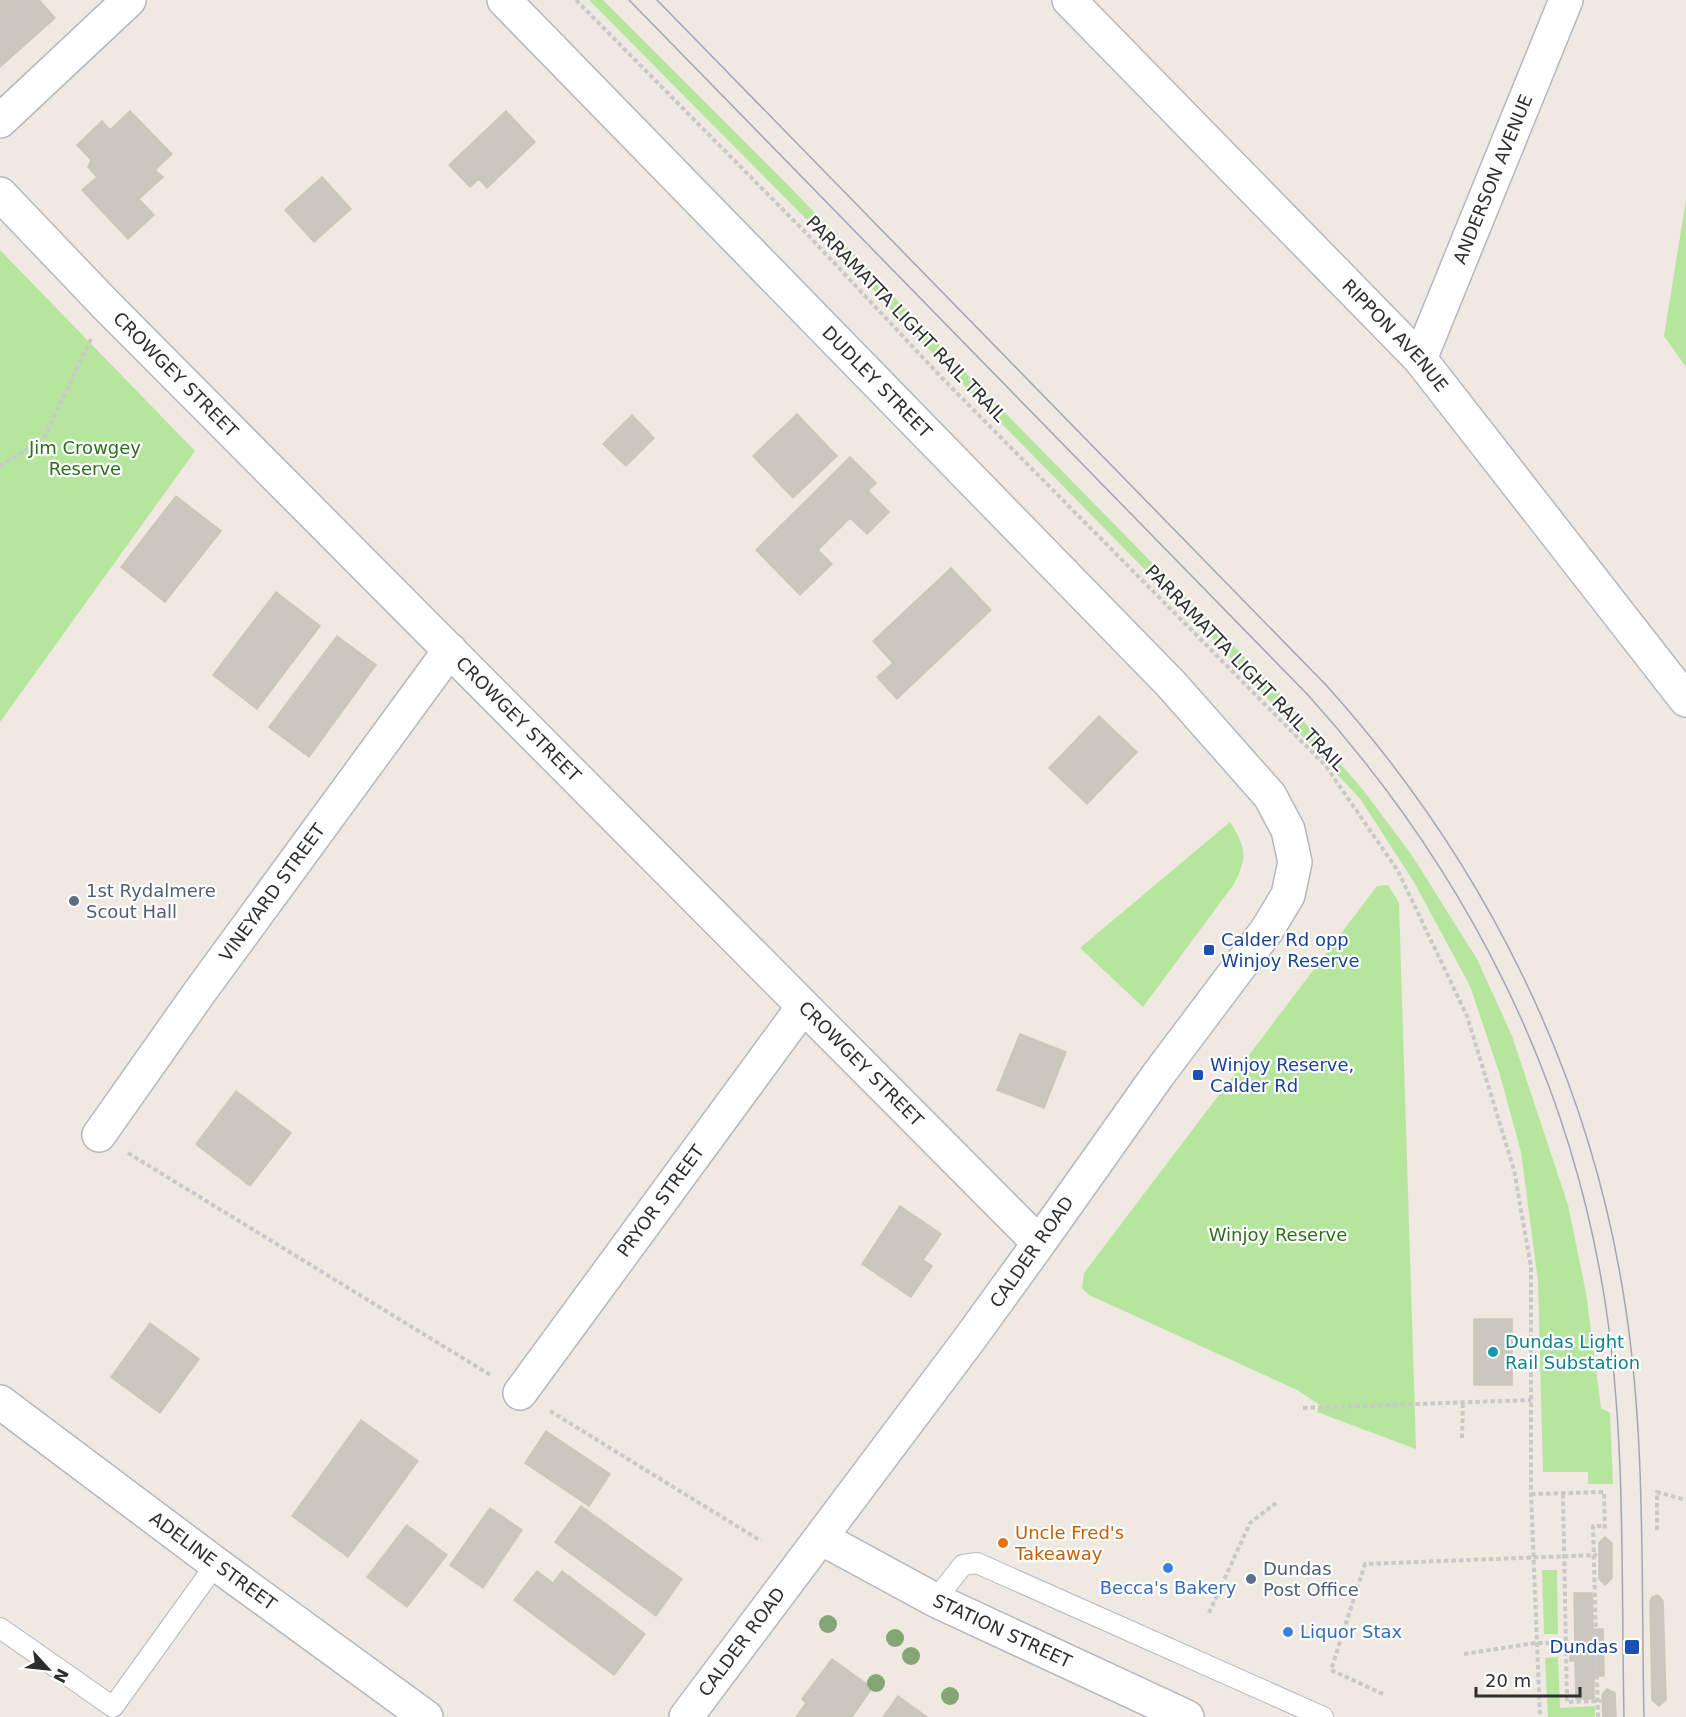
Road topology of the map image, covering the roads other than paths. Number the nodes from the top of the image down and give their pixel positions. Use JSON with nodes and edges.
{"nodes":[{"id":1,"x":129,"y":0,"type":"edge"},
{"id":2,"x":504,"y":0,"type":"edge"},
{"id":3,"x":1069,"y":0,"type":"edge"},
{"id":4,"x":1566,"y":0,"type":"edge"},
{"id":5,"x":0,"y":121,"type":"edge"},
{"id":6,"x":0,"y":194,"type":"edge"},
{"id":7,"x":1420,"y":359,"type":"junction"},
{"id":8,"x":450,"y":650,"type":"junction"},
{"id":9,"x":1686,"y":700,"type":"edge"},
{"id":10,"x":1247,"y":768,"type":"joint"},
{"id":11,"x":803,"y":1007,"type":"junction"},
{"id":12,"x":99,"y":1135,"type":"road end"},
{"id":13,"x":1039,"y":1243,"type":"junction"},
{"id":14,"x":520,"y":1394,"type":"road end"},
{"id":15,"x":0,"y":1402,"type":"edge"},
{"id":16,"x":821,"y":1538,"type":"junction"},
{"id":17,"x":216,"y":1564,"type":"junction"},
{"id":18,"x":935,"y":1600,"type":"junction"},
{"id":19,"x":0,"y":1628,"type":"edge"},
{"id":20,"x":426,"y":1717,"type":"edge"},
{"id":21,"x":686,"y":1717,"type":"edge"},
{"id":22,"x":1187,"y":1717,"type":"edge"},
{"id":23,"x":1323,"y":1717,"type":"edge"}],
"edges":[{"from":1,"to":5,"type":"street"},
{"from":2,"to":10,"type":"street","name":"DUDLEY STREET"},
{"from":3,"to":7,"type":"street","name":"RIPPON AVENUE"},
{"from":4,"to":7,"type":"street","name":"ANDERSON AVENUE"},
{"from":6,"to":8,"type":"street","name":"CROWGEY STREET"},
{"from":7,"to":9,"type":"street","name":"RIPPON AVENUE"},
{"from":8,"to":11,"type":"street","name":"CROWGEY STREET"},
{"from":8,"to":12,"type":"street","name":"VINEYARD STREET"},
{"from":10,"to":13,"type":"street","name":"CALDER ROAD"},
{"from":11,"to":13,"type":"street","name":"CROWGEY STREET"},
{"from":11,"to":14,"type":"street","name":"PRYOR STREET"},
{"from":13,"to":16,"type":"street","name":"CALDER ROAD"},
{"from":15,"to":17,"type":"street","name":"ADELINE STREET"},
{"from":16,"to":18,"type":"street","name":"STATION STREET"},
{"from":16,"to":21,"type":"street","name":"CALDER ROAD"},
{"from":17,"to":19,"type":"lane"},
{"from":17,"to":20,"type":"street","name":"ADELINE STREET"},
{"from":18,"to":22,"type":"street","name":"STATION STREET"},
{"from":18,"to":23,"type":"lane"}]}
